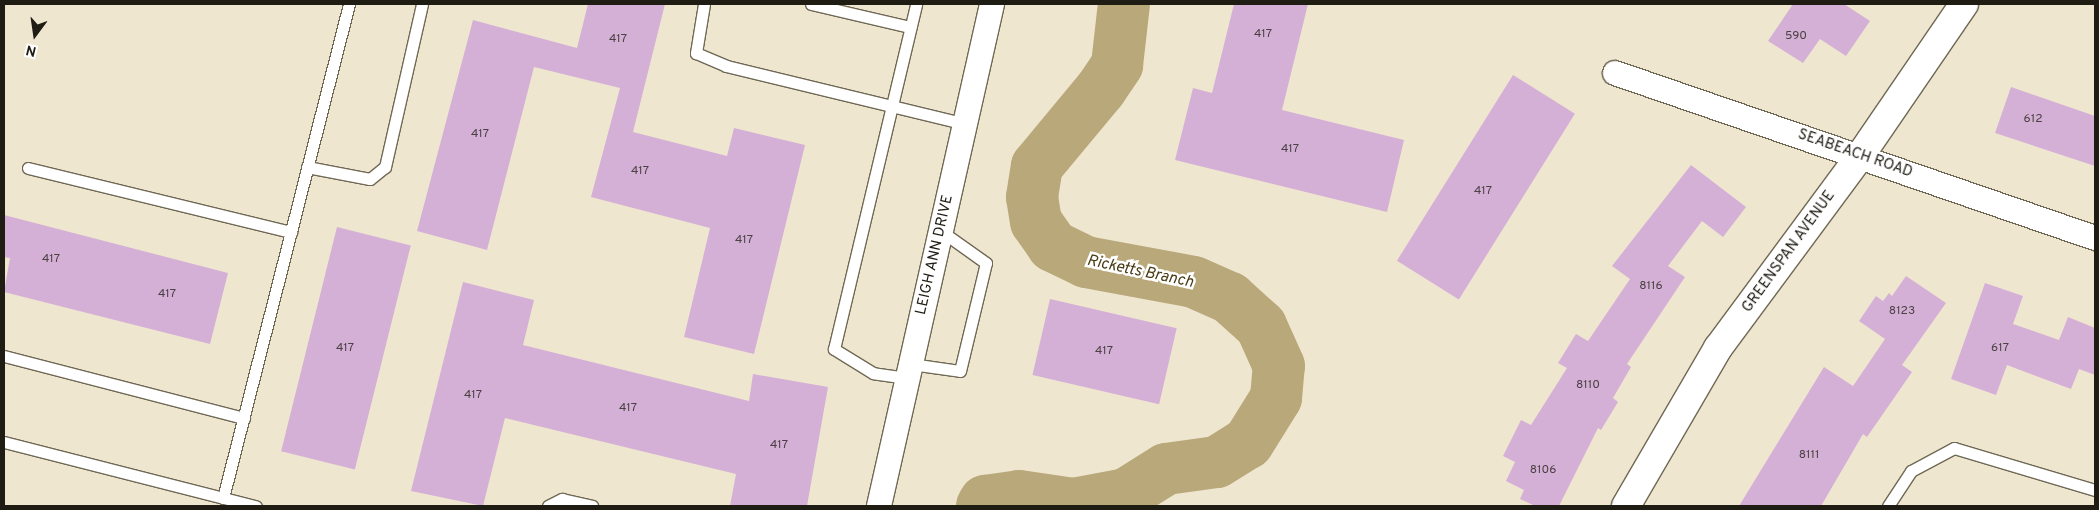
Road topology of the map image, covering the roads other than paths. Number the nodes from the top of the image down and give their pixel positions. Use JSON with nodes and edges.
{"nodes":[{"id":1,"x":348,"y":4,"type":"edge"},
{"id":2,"x":422,"y":4,"type":"edge"},
{"id":3,"x":704,"y":4,"type":"edge"},
{"id":4,"x":811,"y":4,"type":"edge"},
{"id":5,"x":916,"y":4,"type":"edge"},
{"id":6,"x":992,"y":4,"type":"edge"},
{"id":7,"x":1964,"y":4,"type":"edge"},
{"id":8,"x":910,"y":28,"type":"junction"},
{"id":9,"x":1615,"y":73,"type":"dead end"},
{"id":10,"x":890,"y":106,"type":"junction"},
{"id":11,"x":965,"y":124,"type":"junction"},
{"id":12,"x":1860,"y":156,"type":"junction"},
{"id":13,"x":307,"y":167,"type":"junction"},
{"id":14,"x":28,"y":168,"type":"dead end"},
{"id":15,"x":941,"y":231,"type":"junction"},
{"id":16,"x":290,"y":232,"type":"junction"},
{"id":17,"x":2095,"y":238,"type":"edge"},
{"id":18,"x":4,"y":356,"type":"edge"},
{"id":19,"x":909,"y":371,"type":"junction"},
{"id":20,"x":244,"y":418,"type":"junction"},
{"id":21,"x":4,"y":442,"type":"edge"},
{"id":22,"x":2095,"y":490,"type":"edge"},
{"id":23,"x":223,"y":498,"type":"junction"},
{"id":24,"x":256,"y":506,"type":"edge"},
{"id":25,"x":548,"y":506,"type":"edge"},
{"id":26,"x":592,"y":506,"type":"edge"},
{"id":27,"x":879,"y":506,"type":"edge"},
{"id":28,"x":1626,"y":506,"type":"edge"},
{"id":29,"x":1888,"y":506,"type":"edge"}],
"edges":[{"from":1,"to":13,"type":"lane"},
{"from":2,"to":13,"type":"lane"},
{"from":3,"to":10,"type":"lane"},
{"from":4,"to":8,"type":"lane"},
{"from":5,"to":8,"type":"lane"},
{"from":6,"to":11,"type":"street","name":"LEIGH ANN DRIVE"},
{"from":7,"to":12,"type":"street","name":"GREENSPAN AVENUE"},
{"from":8,"to":10,"type":"lane"},
{"from":9,"to":12,"type":"street","name":"SEABEACH ROAD"},
{"from":10,"to":11,"type":"lane"},
{"from":10,"to":19,"type":"lane"},
{"from":11,"to":15,"type":"street","name":"LEIGH ANN DRIVE"},
{"from":12,"to":17,"type":"street","name":"SEABEACH ROAD"},
{"from":12,"to":28,"type":"street","name":"GREENSPAN AVENUE"},
{"from":13,"to":16,"type":"lane"},
{"from":14,"to":16,"type":"lane"},
{"from":15,"to":19,"type":"street","name":"LEIGH ANN DRIVE"},
{"from":15,"to":19,"type":"lane"},
{"from":16,"to":20,"type":"lane"},
{"from":18,"to":20,"type":"lane"},
{"from":19,"to":27,"type":"street","name":"LEIGH ANN DRIVE"},
{"from":20,"to":23,"type":"lane"},
{"from":21,"to":23,"type":"lane"},
{"from":22,"to":29,"type":"lane"},
{"from":23,"to":24,"type":"lane"},
{"from":25,"to":26,"type":"lane"}]}
